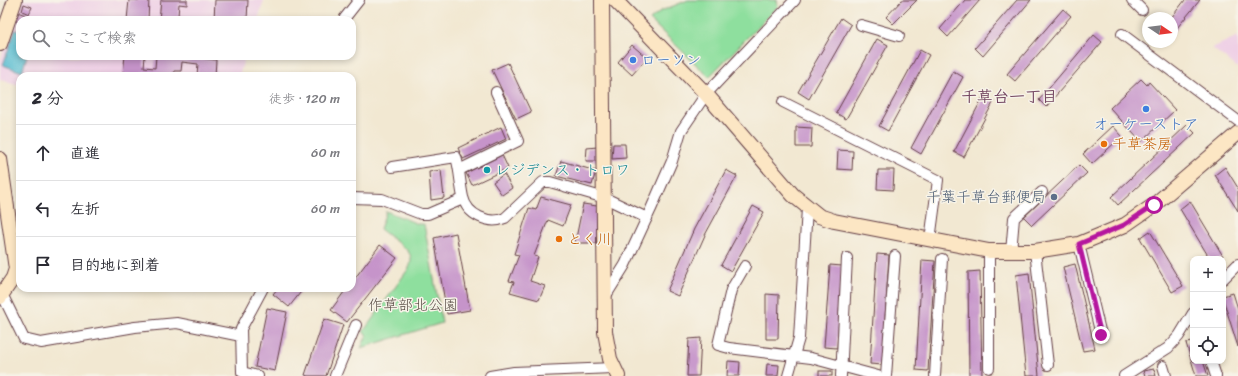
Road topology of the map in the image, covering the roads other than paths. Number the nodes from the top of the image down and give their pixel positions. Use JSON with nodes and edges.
{"nodes":[{"id":1,"x":15,"y":0,"type":"edge"},
{"id":2,"x":359,"y":0,"type":"edge"},
{"id":3,"x":602,"y":0,"type":"edge"},
{"id":4,"x":615,"y":0,"type":"edge"},
{"id":5,"x":795,"y":0,"type":"edge"},
{"id":6,"x":1132,"y":0,"type":"edge"},
{"id":7,"x":1142,"y":10,"type":"dead end"},
{"id":8,"x":346,"y":16,"type":"edge"},
{"id":9,"x":860,"y":24,"type":"dead end"},
{"id":10,"x":1122,"y":34,"type":"dead end"},
{"id":11,"x":900,"y":36,"type":"dead end"},
{"id":12,"x":0,"y":44,"type":"edge"},
{"id":13,"x":496,"y":92,"type":"dead end"},
{"id":14,"x":706,"y":94,"type":"junction"},
{"id":15,"x":783,"y":102,"type":"dead end"},
{"id":16,"x":1238,"y":121,"type":"edge"},
{"id":17,"x":1238,"y":132,"type":"edge"},
{"id":18,"x":0,"y":159,"type":"edge"},
{"id":19,"x":392,"y":167,"type":"dead end"},
{"id":20,"x":459,"y":170,"type":"junction"},
{"id":21,"x":1042,"y":192,"type":"dead end"},
{"id":22,"x":356,"y":198,"type":"edge"},
{"id":23,"x":605,"y":198,"type":"junction"},
{"id":24,"x":463,"y":199,"type":"junction"},
{"id":25,"x":3,"y":205,"type":"edge"},
{"id":26,"x":807,"y":208,"type":"junction"},
{"id":27,"x":647,"y":218,"type":"junction"},
{"id":28,"x":930,"y":240,"type":"junction"},
{"id":29,"x":1079,"y":244,"type":"junction"},
{"id":30,"x":1035,"y":251,"type":"junction"},
{"id":31,"x":989,"y":252,"type":"junction"},
{"id":32,"x":1011,"y":252,"type":"junction"},
{"id":33,"x":894,"y":256,"type":"dead end"},
{"id":34,"x":847,"y":258,"type":"dead end"},
{"id":35,"x":942,"y":259,"type":"dead end"},
{"id":36,"x":1238,"y":264,"type":"edge"},
{"id":37,"x":744,"y":266,"type":"dead end"},
{"id":38,"x":1226,"y":276,"type":"edge"},
{"id":39,"x":261,"y":292,"type":"edge"},
{"id":40,"x":1,"y":296,"type":"edge"},
{"id":41,"x":604,"y":299,"type":"junction"},
{"id":42,"x":1190,"y":318,"type":"edge"},
{"id":43,"x":356,"y":325,"type":"dead end"},
{"id":44,"x":1101,"y":335,"type":"dead end"},
{"id":45,"x":241,"y":336,"type":"junction"},
{"id":46,"x":794,"y":356,"type":"junction"},
{"id":47,"x":1212,"y":364,"type":"edge"},
{"id":48,"x":1048,"y":366,"type":"dead end"},
{"id":49,"x":989,"y":368,"type":"dead end"},
{"id":50,"x":841,"y":371,"type":"edge"},
{"id":51,"x":616,"y":372,"type":"edge"},
{"id":52,"x":258,"y":376,"type":"edge"},
{"id":53,"x":335,"y":376,"type":"edge"},
{"id":54,"x":490,"y":376,"type":"edge"},
{"id":55,"x":788,"y":376,"type":"edge"},
{"id":56,"x":878,"y":376,"type":"edge"},
{"id":57,"x":886,"y":376,"type":"edge"},
{"id":58,"x":935,"y":376,"type":"edge"},
{"id":59,"x":1124,"y":376,"type":"edge"},
{"id":60,"x":1216,"y":376,"type":"edge"}],
"edges":[{"from":1,"to":12,"type":"street"},
{"from":2,"to":8,"type":"street"},
{"from":3,"to":23,"type":"street"},
{"from":4,"to":14,"type":"street"},
{"from":5,"to":14,"type":"street"},
{"from":6,"to":7,"type":"street"},
{"from":9,"to":11,"type":"street"},
{"from":10,"to":16,"type":"street"},
{"from":13,"to":20,"type":"street"},
{"from":14,"to":26,"type":"street"},
{"from":14,"to":27,"type":"street"},
{"from":15,"to":28,"type":"street"},
{"from":17,"to":29,"type":"street"},
{"from":18,"to":25,"type":"street"},
{"from":19,"to":20,"type":"street"},
{"from":20,"to":24,"type":"street"},
{"from":21,"to":32,"type":"street"},
{"from":22,"to":24,"type":"street"},
{"from":23,"to":24,"type":"street"},
{"from":23,"to":27,"type":"street"},
{"from":23,"to":41,"type":"street"},
{"from":25,"to":40,"type":"street"},
{"from":26,"to":28,"type":"street"},
{"from":26,"to":46,"type":"street"},
{"from":27,"to":41,"type":"street"},
{"from":28,"to":31,"type":"street"},
{"from":29,"to":30,"type":"street"},
{"from":29,"to":44,"type":"street"},
{"from":30,"to":32,"type":"street"},
{"from":30,"to":48,"type":"street"},
{"from":31,"to":32,"type":"street"},
{"from":31,"to":49,"type":"street"},
{"from":33,"to":57,"type":"street"},
{"from":34,"to":50,"type":"street"},
{"from":35,"to":58,"type":"street"},
{"from":36,"to":38,"type":"street"},
{"from":37,"to":46,"type":"street"},
{"from":39,"to":45,"type":"street"},
{"from":40,"to":45,"type":"street"},
{"from":41,"to":51,"type":"street"},
{"from":42,"to":59,"type":"street"},
{"from":43,"to":53,"type":"street"},
{"from":45,"to":52,"type":"street"},
{"from":46,"to":50,"type":"street"},
{"from":46,"to":55,"type":"street"},
{"from":47,"to":60,"type":"street"},
{"from":50,"to":56,"type":"street"},
{"from":51,"to":54,"type":"street"}]}
